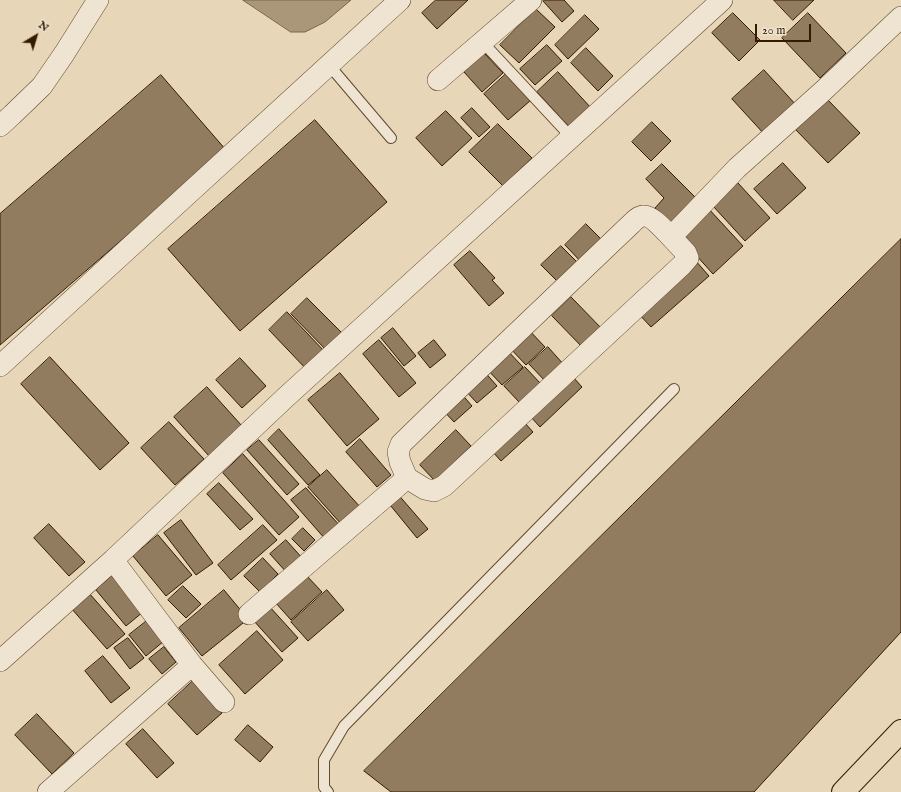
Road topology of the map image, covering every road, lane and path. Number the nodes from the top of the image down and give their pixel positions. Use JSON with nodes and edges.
{"nodes":[{"id":1,"x":98,"y":0,"type":"edge"},
{"id":2,"x":400,"y":0,"type":"edge"},
{"id":3,"x":531,"y":0,"type":"edge"},
{"id":4,"x":722,"y":0,"type":"edge"},
{"id":5,"x":901,"y":17,"type":"edge"},
{"id":6,"x":490,"y":50,"type":"dead end"},
{"id":7,"x":329,"y":65,"type":"junction"},
{"id":8,"x":438,"y":80,"type":"dead end"},
{"id":9,"x":0,"y":126,"type":"edge"},
{"id":10,"x":571,"y":137,"type":"junction"},
{"id":11,"x":391,"y":138,"type":"dead end"},
{"id":12,"x":671,"y":237,"type":"junction"},
{"id":13,"x":0,"y":366,"type":"edge"},
{"id":14,"x":674,"y":389,"type":"dead end"},
{"id":15,"x":407,"y":478,"type":"junction"},
{"id":16,"x":113,"y":560,"type":"junction"},
{"id":17,"x":249,"y":614,"type":"dead end"},
{"id":18,"x":3,"y":652,"type":"edge"},
{"id":19,"x":192,"y":666,"type":"junction"},
{"id":20,"x":224,"y":702,"type":"dead end"},
{"id":21,"x":901,"y":731,"type":"edge"},
{"id":22,"x":48,"y":792,"type":"edge"},
{"id":23,"x":328,"y":792,"type":"edge"},
{"id":24,"x":843,"y":792,"type":"edge"}],
"edges":[{"from":1,"to":9,"type":"street"},
{"from":2,"to":7,"type":"street"},
{"from":3,"to":8,"type":"street"},
{"from":4,"to":10,"type":"street"},
{"from":5,"to":12,"type":"street"},
{"from":6,"to":10,"type":"lane"},
{"from":7,"to":11,"type":"lane"},
{"from":7,"to":13,"type":"street"},
{"from":10,"to":16,"type":"street"},
{"from":12,"to":15,"type":"street"},
{"from":12,"to":15,"type":"street"},
{"from":14,"to":23,"type":"lane"},
{"from":15,"to":17,"type":"street"},
{"from":16,"to":18,"type":"street"},
{"from":16,"to":19,"type":"street"},
{"from":19,"to":20,"type":"street"},
{"from":19,"to":22,"type":"street"},
{"from":21,"to":24,"type":"main road"}]}
